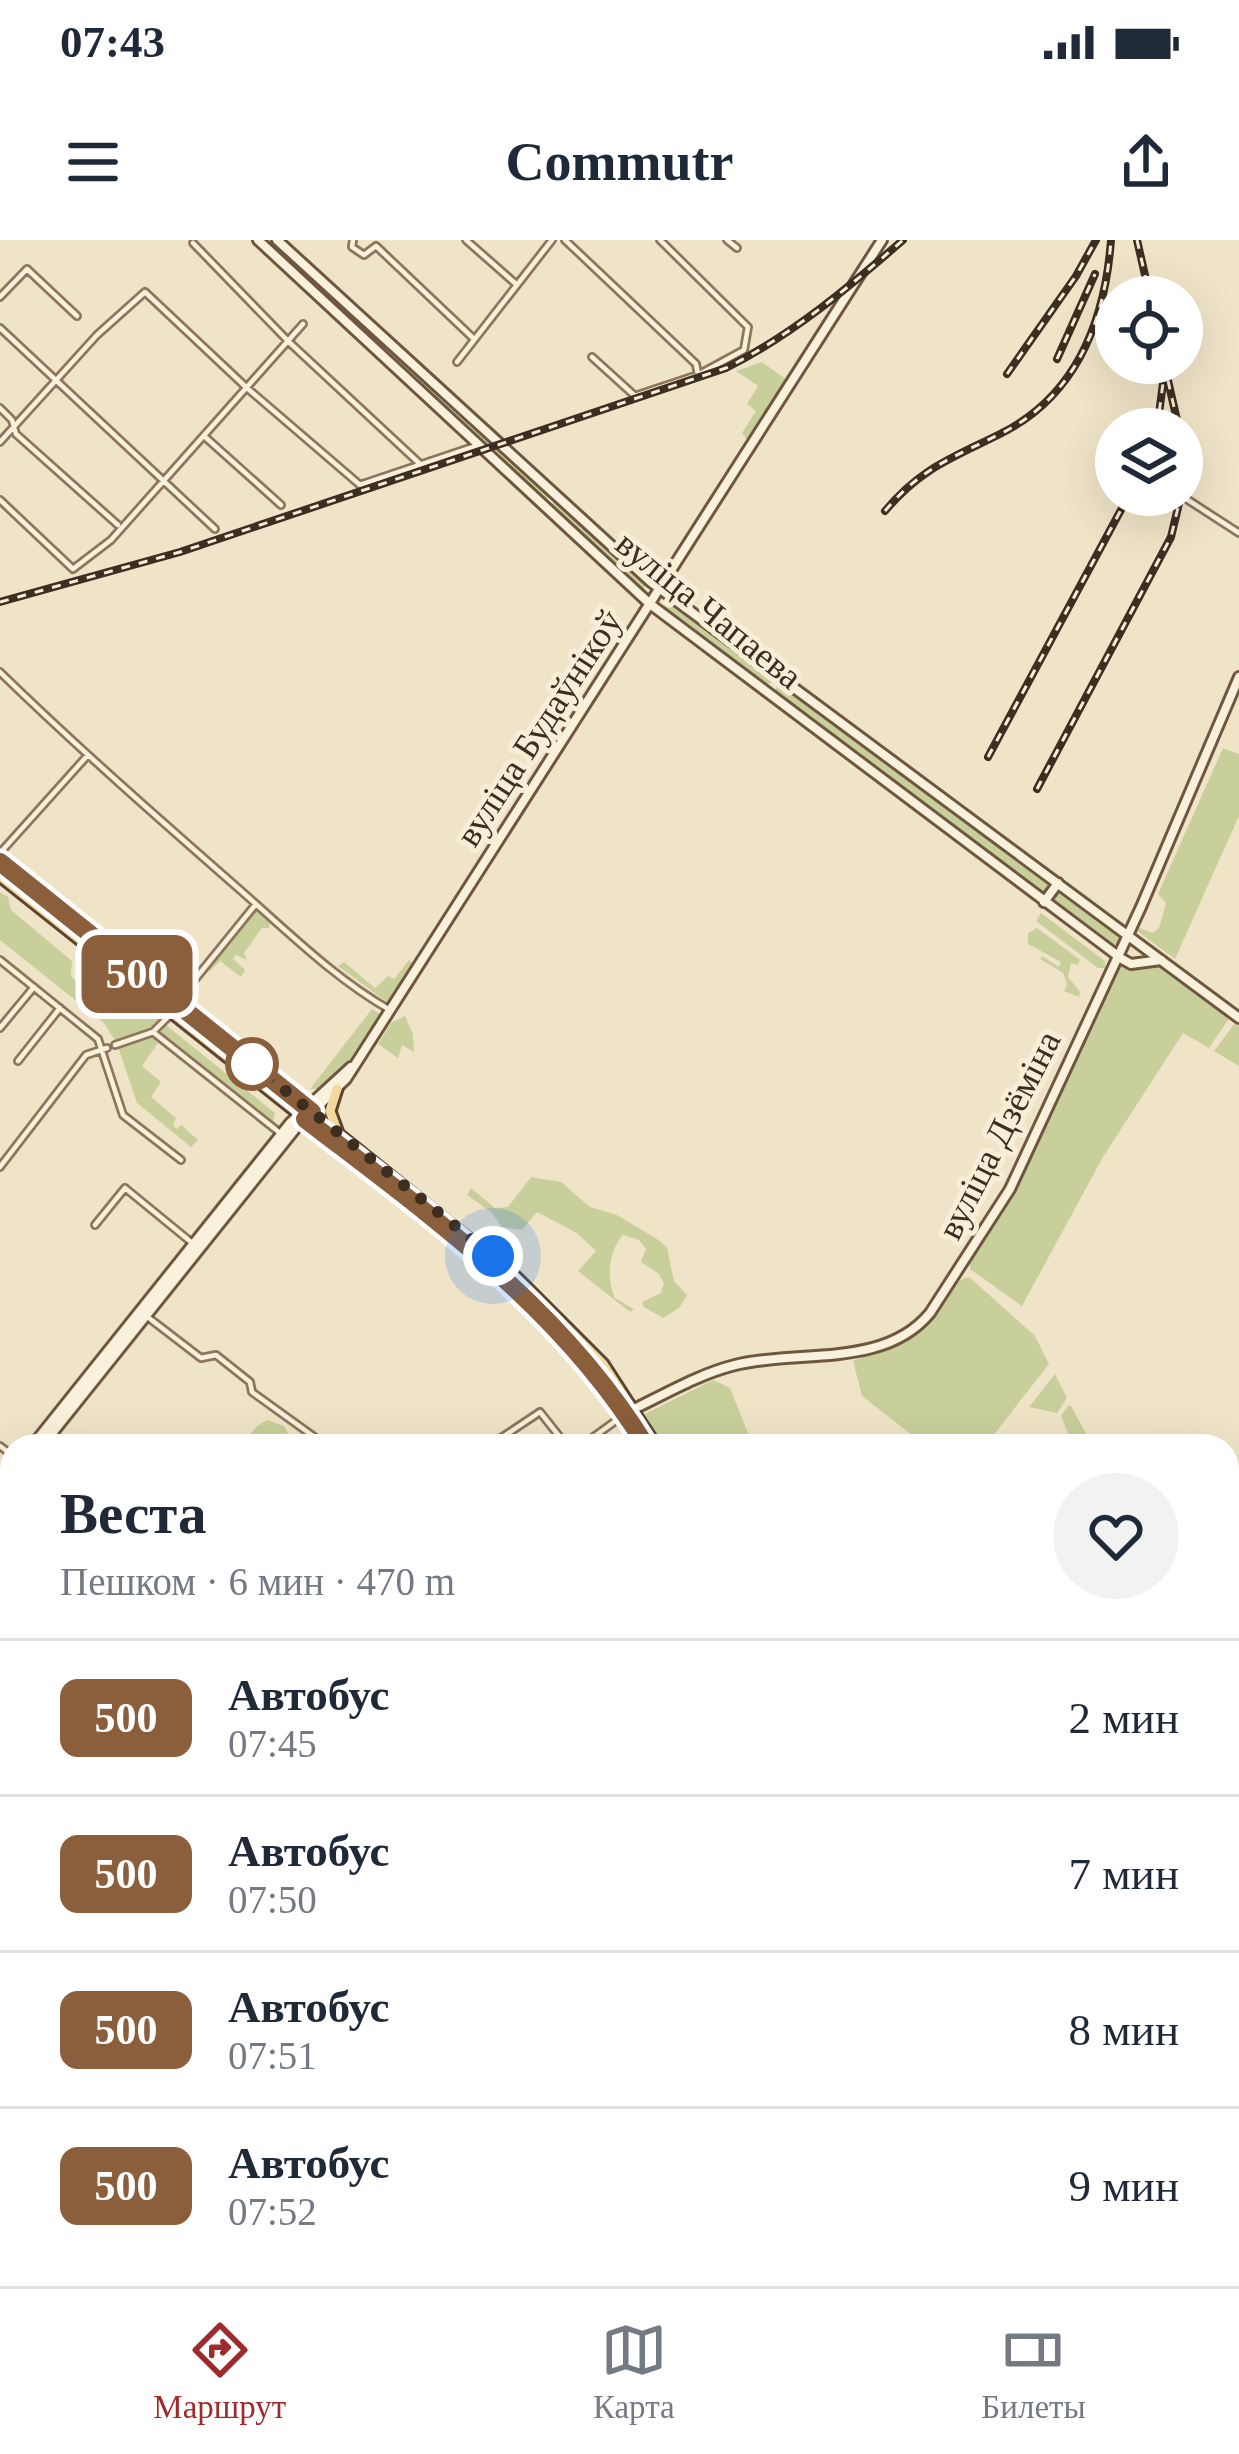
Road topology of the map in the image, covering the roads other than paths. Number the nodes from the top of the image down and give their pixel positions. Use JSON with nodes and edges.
{"nodes":[{"id":1,"x":258,"y":240,"type":"edge"},
{"id":2,"x":277,"y":240,"type":"edge"},
{"id":3,"x":353,"y":240,"type":"edge"},
{"id":4,"x":466,"y":240,"type":"edge"},
{"id":5,"x":552,"y":240,"type":"edge"},
{"id":6,"x":565,"y":240,"type":"edge"},
{"id":7,"x":660,"y":240,"type":"edge"},
{"id":8,"x":728,"y":240,"type":"edge"},
{"id":9,"x":882,"y":240,"type":"edge"},
{"id":10,"x":193,"y":243,"type":"dead end"},
{"id":11,"x":379,"y":243,"type":"edge"},
{"id":12,"x":737,"y":248,"type":"dead end"},
{"id":13,"x":518,"y":286,"type":"junction"},
{"id":14,"x":0,"y":297,"type":"edge"},
{"id":15,"x":77,"y":316,"type":"dead end"},
{"id":16,"x":303,"y":325,"type":"dead end"},
{"id":17,"x":0,"y":328,"type":"edge"},
{"id":18,"x":474,"y":339,"type":"junction"},
{"id":19,"x":289,"y":342,"type":"junction"},
{"id":20,"x":592,"y":357,"type":"dead end"},
{"id":21,"x":457,"y":362,"type":"dead end"},
{"id":22,"x":698,"y":375,"type":"junction"},
{"id":23,"x":56,"y":381,"type":"junction"},
{"id":24,"x":247,"y":388,"type":"junction"},
{"id":25,"x":0,"y":408,"type":"edge"},
{"id":26,"x":14,"y":427,"type":"junction"},
{"id":27,"x":204,"y":436,"type":"junction"},
{"id":28,"x":0,"y":442,"type":"edge"},
{"id":29,"x":479,"y":445,"type":"junction"},
{"id":30,"x":419,"y":464,"type":"junction"},
{"id":31,"x":163,"y":482,"type":"junction"},
{"id":32,"x":556,"y":495,"type":"junction"},
{"id":33,"x":0,"y":500,"type":"edge"},
{"id":34,"x":281,"y":505,"type":"dead end"},
{"id":35,"x":545,"y":506,"type":"junction"},
{"id":36,"x":1203,"y":510,"type":"edge"},
{"id":37,"x":119,"y":527,"type":"junction"},
{"id":38,"x":215,"y":529,"type":"dead end"},
{"id":39,"x":1239,"y":533,"type":"edge"},
{"id":40,"x":660,"y":588,"type":"junction"},
{"id":41,"x":650,"y":604,"type":"junction"},
{"id":42,"x":0,"y":672,"type":"edge"},
{"id":43,"x":1239,"y":677,"type":"edge"},
{"id":44,"x":87,"y":756,"type":"junction"},
{"id":45,"x":0,"y":858,"type":"edge"},
{"id":46,"x":0,"y":876,"type":"edge"},
{"id":47,"x":1058,"y":883,"type":"junction"},
{"id":48,"x":1044,"y":902,"type":"junction"},
{"id":49,"x":256,"y":904,"type":"junction"},
{"id":50,"x":1128,"y":934,"type":"junction"},
{"id":51,"x":1117,"y":956,"type":"junction"},
{"id":52,"x":0,"y":960,"type":"edge"},
{"id":53,"x":1162,"y":960,"type":"junction"},
{"id":54,"x":34,"y":987,"type":"junction"},
{"id":55,"x":188,"y":988,"type":"dead end"},
{"id":56,"x":60,"y":1008,"type":"junction"},
{"id":57,"x":391,"y":1011,"type":"junction"},
{"id":58,"x":172,"y":1012,"type":"junction"},
{"id":59,"x":1239,"y":1018,"type":"edge"},
{"id":60,"x":0,"y":1028,"type":"edge"},
{"id":61,"x":154,"y":1032,"type":"junction"},
{"id":62,"x":108,"y":1047,"type":"junction"},
{"id":63,"x":18,"y":1061,"type":"dead end"},
{"id":64,"x":357,"y":1062,"type":"junction"},
{"id":65,"x":337,"y":1089,"type":"junction"},
{"id":66,"x":305,"y":1113,"type":"junction"},
{"id":67,"x":338,"y":1133,"type":"junction"},
{"id":68,"x":281,"y":1134,"type":"junction"},
{"id":69,"x":181,"y":1160,"type":"dead end"},
{"id":70,"x":0,"y":1167,"type":"edge"},
{"id":71,"x":241,"y":1191,"type":"junction"},
{"id":72,"x":95,"y":1225,"type":"dead end"},
{"id":73,"x":196,"y":1245,"type":"junction"},
{"id":74,"x":145,"y":1315,"type":"junction"},
{"id":75,"x":117,"y":1344,"type":"junction"},
{"id":76,"x":630,"y":1411,"type":"junction"},
{"id":77,"x":42,"y":1434,"type":"edge"},
{"id":78,"x":50,"y":1434,"type":"edge"},
{"id":79,"x":310,"y":1434,"type":"edge"},
{"id":80,"x":508,"y":1434,"type":"edge"},
{"id":81,"x":557,"y":1434,"type":"edge"},
{"id":82,"x":598,"y":1434,"type":"edge"},
{"id":83,"x":641,"y":1434,"type":"edge"},
{"id":84,"x":647,"y":1434,"type":"edge"}],
"edges":[{"from":1,"to":29,"type":"main road","name":"вуліца Чапаева"},
{"from":2,"to":32,"type":"main road","name":"вуліца Чапаева"},
{"from":3,"to":11,"type":"street"},
{"from":4,"to":13,"type":"street"},
{"from":5,"to":13,"type":"street"},
{"from":6,"to":22,"type":"street"},
{"from":7,"to":22,"type":"street"},
{"from":8,"to":12,"type":"street"},
{"from":9,"to":40,"type":"main road","name":"вуліца Будаўнікоў"},
{"from":10,"to":19,"type":"street"},
{"from":11,"to":18,"type":"street"},
{"from":13,"to":18,"type":"street"},
{"from":14,"to":15,"type":"street"},
{"from":16,"to":19,"type":"street"},
{"from":17,"to":23,"type":"street"},
{"from":18,"to":21,"type":"street"},
{"from":19,"to":24,"type":"street"},
{"from":19,"to":30,"type":"street"},
{"from":20,"to":22,"type":"street"},
{"from":23,"to":24,"type":"street"},
{"from":23,"to":26,"type":"street"},
{"from":23,"to":31,"type":"street"},
{"from":24,"to":27,"type":"street"},
{"from":24,"to":30,"type":"street"},
{"from":25,"to":26,"type":"street"},
{"from":26,"to":28,"type":"street"},
{"from":26,"to":37,"type":"street"},
{"from":27,"to":31,"type":"street"},
{"from":27,"to":34,"type":"street"},
{"from":29,"to":30,"type":"street"},
{"from":29,"to":35,"type":"main road","name":"вуліца Чапаева"},
{"from":31,"to":37,"type":"street"},
{"from":31,"to":38,"type":"street"},
{"from":32,"to":35,"type":"main road"},
{"from":32,"to":40,"type":"main road","name":"вуліца Чапаева"},
{"from":33,"to":37,"type":"street"},
{"from":35,"to":41,"type":"main road","name":"вуліца Чапаева"},
{"from":36,"to":39,"type":"street"},
{"from":40,"to":41,"type":"main road","name":"вуліца Будаўнікоў"},
{"from":40,"to":47,"type":"main road","name":"вуліца Чапаева"},
{"from":41,"to":48,"type":"main road","name":"вуліца Чапаева"},
{"from":41,"to":57,"type":"main road","name":"вуліца Будаўнікоў"},
{"from":42,"to":44,"type":"street"},
{"from":43,"to":50,"type":"main road","name":"вуліца Дзёміна"},
{"from":44,"to":45,"type":"street"},
{"from":44,"to":49,"type":"street"},
{"from":45,"to":66,"type":"main road"},
{"from":46,"to":58,"type":"main road"},
{"from":47,"to":48,"type":"main road"},
{"from":47,"to":50,"type":"main road","name":"вуліца Чапаева"},
{"from":48,"to":51,"type":"main road","name":"вуліца Чапаева"},
{"from":49,"to":55,"type":"street"},
{"from":49,"to":57,"type":"street"},
{"from":50,"to":51,"type":"main road","name":"вуліца Дзёміна"},
{"from":50,"to":53,"type":"main road","name":"вуліца Чапаева"},
{"from":51,"to":53,"type":"main road"},
{"from":51,"to":76,"type":"main road","name":"вуліца Дзёміна"},
{"from":52,"to":54,"type":"street"},
{"from":53,"to":59,"type":"main road","name":"вуліца Чапаева"},
{"from":54,"to":56,"type":"street"},
{"from":54,"to":60,"type":"street"},
{"from":56,"to":62,"type":"street"},
{"from":56,"to":63,"type":"street"},
{"from":57,"to":64,"type":"main road","name":"вуліца Будаўнікоў"},
{"from":58,"to":61,"type":"street"},
{"from":58,"to":66,"type":"main road"},
{"from":61,"to":62,"type":"street"},
{"from":61,"to":68,"type":"street"},
{"from":62,"to":69,"type":"street"},
{"from":62,"to":70,"type":"street"},
{"from":64,"to":65,"type":"main road","name":"вуліца Будаўнікоў"},
{"from":64,"to":66,"type":"main road","name":"вуліца Будаўнікоў"},
{"from":65,"to":66,"type":"main road","name":"вуліца Будаўнікоў"},
{"from":65,"to":67,"type":"main road"},
{"from":66,"to":67,"type":"main road"},
{"from":66,"to":68,"type":"main road","name":"вуліца Будаўнікоў"},
{"from":66,"to":71,"type":"main road","name":"вуліца Будаўнікоў"},
{"from":66,"to":76,"type":"main road"},
{"from":67,"to":76,"type":"main road"},
{"from":68,"to":71,"type":"main road","name":"вуліца Будаўнікоў"},
{"from":71,"to":73,"type":"main road","name":"вуліца Будаўнікоў"},
{"from":72,"to":73,"type":"street"},
{"from":73,"to":74,"type":"main road","name":"вуліца Будаўнікоў"},
{"from":73,"to":75,"type":"main road","name":"вуліца Будаўнікоў"},
{"from":74,"to":75,"type":"main road","name":"вуліца Будаўнікоў"},
{"from":74,"to":79,"type":"street"},
{"from":75,"to":77,"type":"main road","name":"вуліца Будаўнікоў"},
{"from":75,"to":78,"type":"main road","name":"вуліца Будаўнікоў"},
{"from":76,"to":82,"type":"street"},
{"from":76,"to":83,"type":"main road"},
{"from":76,"to":84,"type":"main road"},
{"from":80,"to":81,"type":"street"}]}
